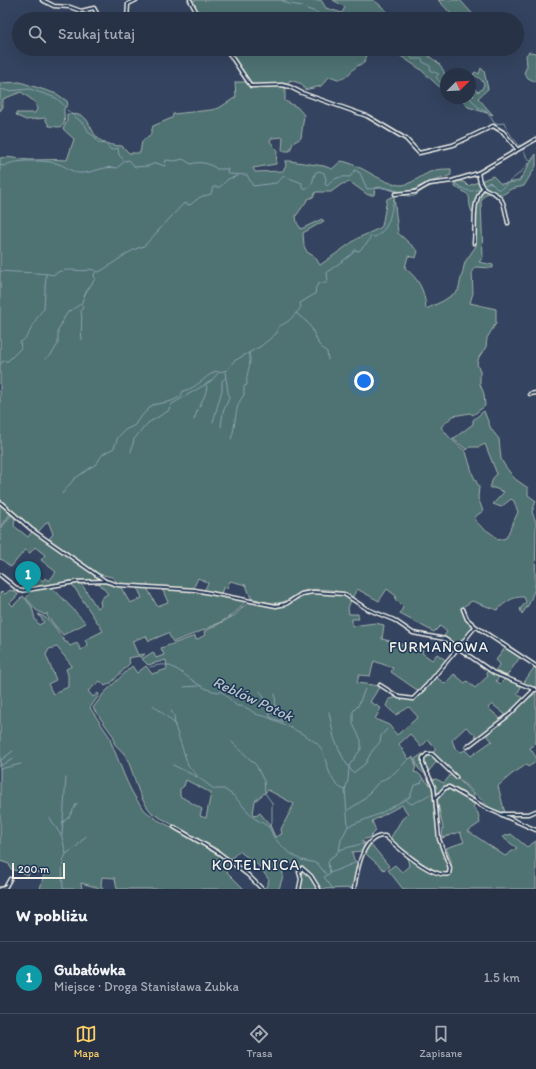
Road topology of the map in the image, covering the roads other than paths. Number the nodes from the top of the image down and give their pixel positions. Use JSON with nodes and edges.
{"nodes":[{"id":1,"x":42,"y":0,"type":"edge"},
{"id":2,"x":126,"y":0,"type":"edge"},
{"id":3,"x":136,"y":0,"type":"edge"},
{"id":4,"x":190,"y":0,"type":"edge"},
{"id":5,"x":128,"y":4,"type":"junction"},
{"id":6,"x":96,"y":12,"type":"edge"},
{"id":7,"x":127,"y":12,"type":"edge"},
{"id":8,"x":196,"y":12,"type":"edge"},
{"id":9,"x":231,"y":56,"type":"edge"},
{"id":10,"x":536,"y":139,"type":"edge"},
{"id":11,"x":517,"y":149,"type":"junction"},
{"id":12,"x":478,"y":173,"type":"junction"},
{"id":13,"x":483,"y":188,"type":"junction"},
{"id":14,"x":395,"y":194,"type":"dead end"},
{"id":15,"x":508,"y":223,"type":"dead end"},
{"id":16,"x":474,"y":243,"type":"dead end"},
{"id":17,"x":536,"y":393,"type":"edge"},
{"id":18,"x":530,"y":394,"type":"dead end"},
{"id":19,"x":0,"y":502,"type":"edge"},
{"id":20,"x":0,"y":574,"type":"edge"},
{"id":21,"x":105,"y":581,"type":"junction"},
{"id":22,"x":463,"y":609,"type":"dead end"},
{"id":23,"x":475,"y":627,"type":"junction"},
{"id":24,"x":458,"y":648,"type":"junction"},
{"id":25,"x":536,"y":666,"type":"edge"},
{"id":26,"x":380,"y":685,"type":"dead end"},
{"id":27,"x":536,"y":689,"type":"edge"},
{"id":28,"x":467,"y":747,"type":"dead end"},
{"id":29,"x":456,"y":776,"type":"dead end"},
{"id":30,"x":435,"y":798,"type":"junction"},
{"id":31,"x":536,"y":811,"type":"edge"},
{"id":32,"x":502,"y":814,"type":"junction"},
{"id":33,"x":174,"y":827,"type":"dead end"},
{"id":34,"x":536,"y":830,"type":"edge"},
{"id":35,"x":10,"y":879,"type":"dead end"},
{"id":36,"x":0,"y":889,"type":"edge"},
{"id":37,"x":262,"y":889,"type":"edge"},
{"id":38,"x":299,"y":889,"type":"edge"},
{"id":39,"x":319,"y":889,"type":"edge"},
{"id":40,"x":354,"y":889,"type":"edge"}],
"edges":[{"from":1,"to":6,"type":"street"},
{"from":2,"to":5,"type":"street"},
{"from":3,"to":5,"type":"street"},
{"from":4,"to":8,"type":"street"},
{"from":5,"to":7,"type":"street"},
{"from":9,"to":11,"type":"street"},
{"from":10,"to":11,"type":"street"},
{"from":11,"to":12,"type":"street"},
{"from":12,"to":13,"type":"street"},
{"from":12,"to":14,"type":"street"},
{"from":13,"to":15,"type":"street"},
{"from":13,"to":16,"type":"street"},
{"from":17,"to":18,"type":"street"},
{"from":19,"to":21,"type":"street"},
{"from":20,"to":21,"type":"street"},
{"from":21,"to":24,"type":"street"},
{"from":22,"to":23,"type":"street"},
{"from":23,"to":24,"type":"street"},
{"from":23,"to":25,"type":"street"},
{"from":24,"to":26,"type":"street"},
{"from":24,"to":27,"type":"street"},
{"from":27,"to":28,"type":"street"},
{"from":29,"to":30,"type":"street"},
{"from":30,"to":32,"type":"street"},
{"from":30,"to":40,"type":"street"},
{"from":31,"to":32,"type":"street"},
{"from":32,"to":34,"type":"street"},
{"from":33,"to":37,"type":"street"},
{"from":35,"to":36,"type":"street"},
{"from":38,"to":39,"type":"street"}]}
